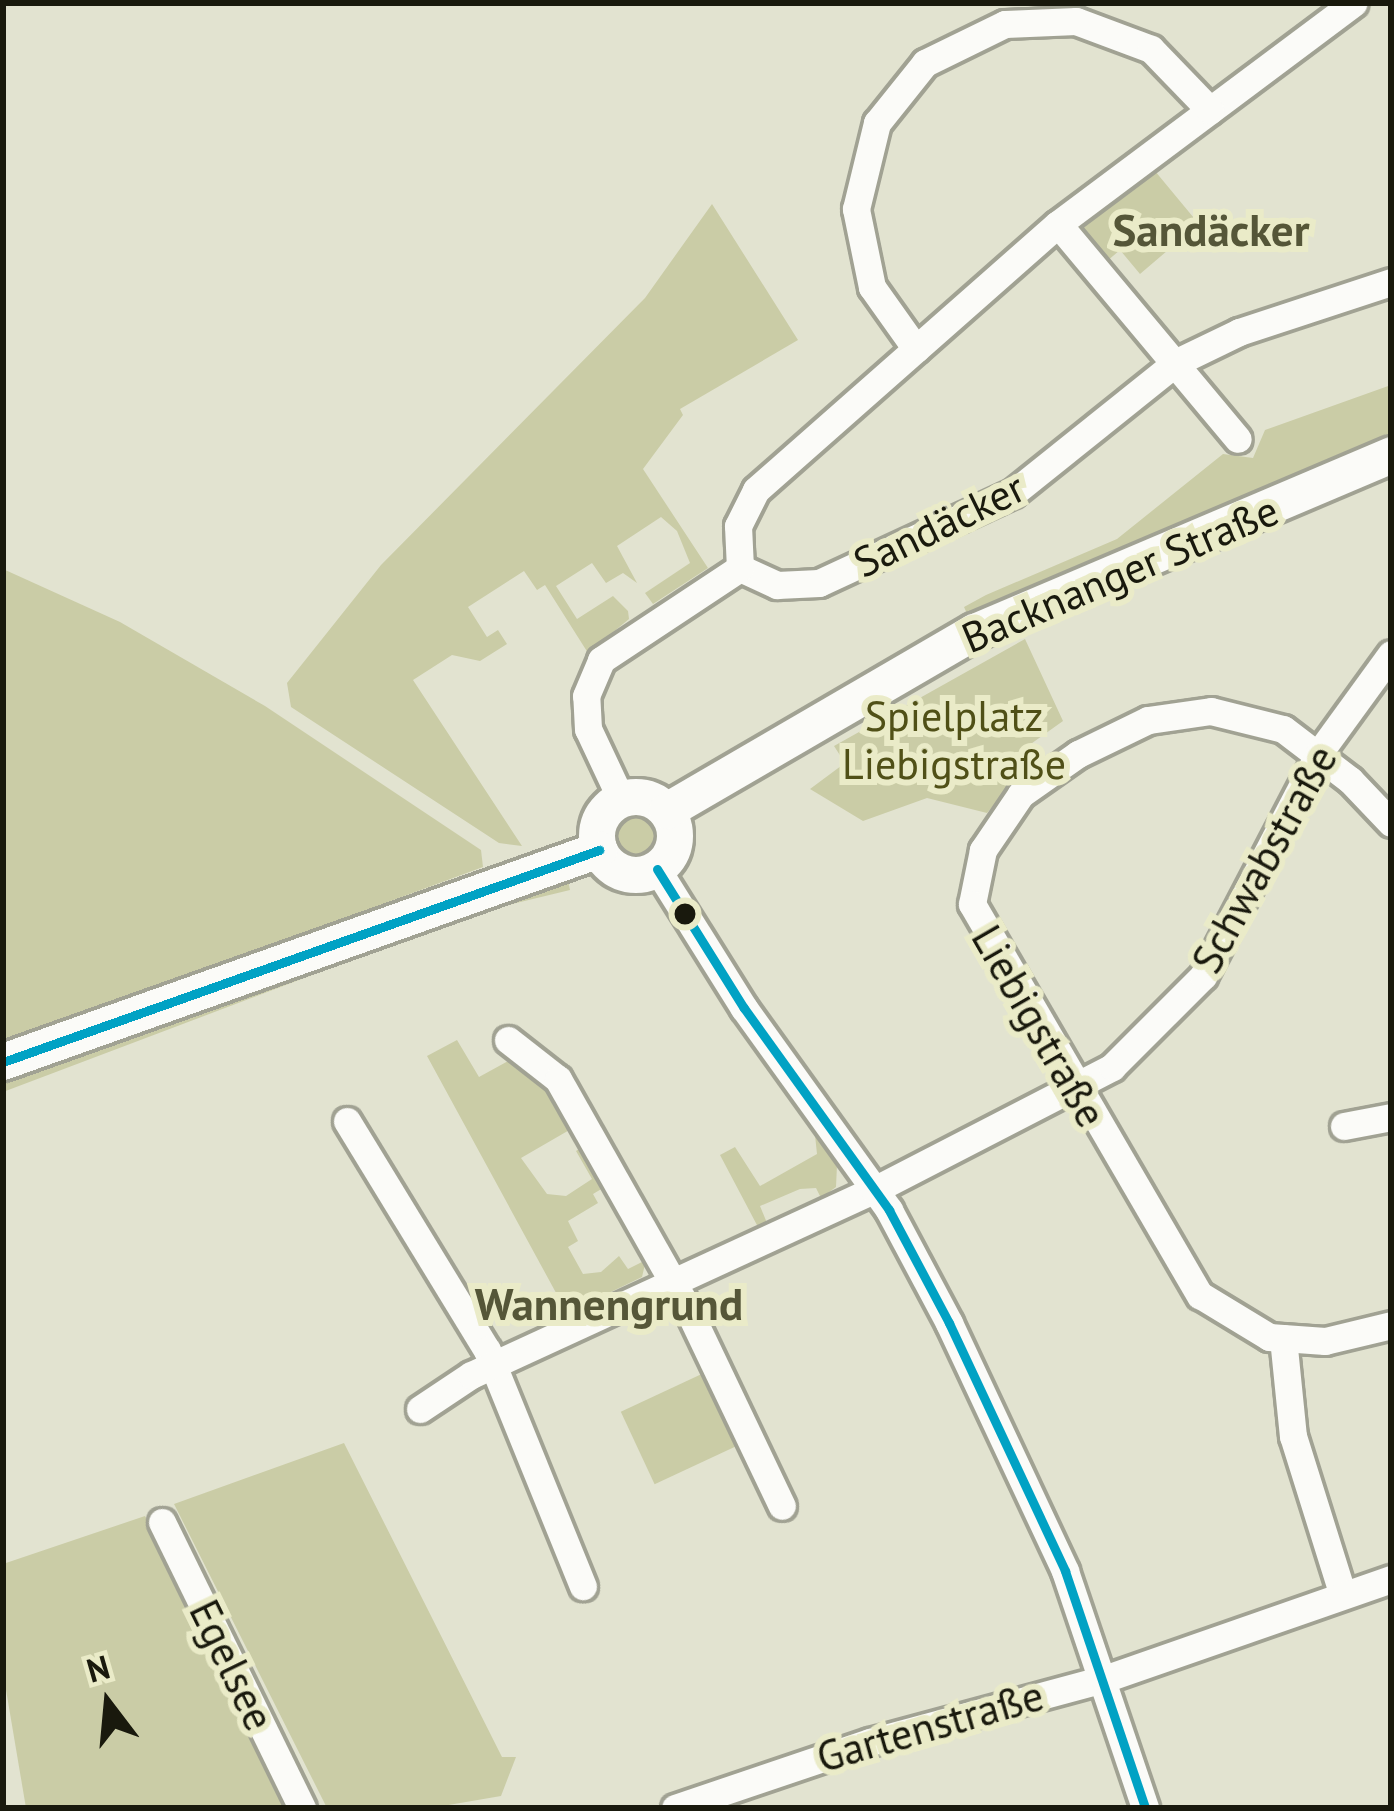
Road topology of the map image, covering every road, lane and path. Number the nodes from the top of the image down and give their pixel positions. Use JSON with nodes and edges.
{"nodes":[{"id":1,"x":1353,"y":3,"type":"edge"},
{"id":2,"x":1210,"y":110,"type":"junction"},
{"id":3,"x":1058,"y":224,"type":"junction"},
{"id":4,"x":1391,"y":282,"type":"edge"},
{"id":5,"x":916,"y":349,"type":"junction"},
{"id":6,"x":1175,"y":363,"type":"junction"},
{"id":7,"x":1238,"y":439,"type":"dead end"},
{"id":8,"x":1391,"y":455,"type":"edge"},
{"id":9,"x":740,"y":568,"type":"junction"},
{"id":10,"x":1391,"y":654,"type":"edge"},
{"id":11,"x":1318,"y":753,"type":"junction"},
{"id":12,"x":621,"y":799,"type":"junction"},
{"id":13,"x":667,"y":811,"type":"junction"},
{"id":14,"x":1391,"y":823,"type":"edge"},
{"id":15,"x":599,"y":850,"type":"junction"},
{"id":16,"x":657,"y":869,"type":"junction"},
{"id":17,"x":508,"y":1040,"type":"dead end"},
{"id":18,"x":3,"y":1062,"type":"edge"},
{"id":19,"x":1072,"y":1087,"type":"junction"},
{"id":20,"x":1391,"y":1117,"type":"edge"},
{"id":21,"x":347,"y":1121,"type":"dead end"},
{"id":22,"x":1344,"y":1126,"type":"dead end"},
{"id":23,"x":874,"y":1190,"type":"junction"},
{"id":24,"x":673,"y":1284,"type":"junction"},
{"id":25,"x":1391,"y":1325,"type":"edge"},
{"id":26,"x":1283,"y":1338,"type":"junction"},
{"id":27,"x":494,"y":1366,"type":"junction"},
{"id":28,"x":420,"y":1409,"type":"dead end"},
{"id":29,"x":782,"y":1507,"type":"dead end"},
{"id":30,"x":162,"y":1522,"type":"dead end"},
{"id":31,"x":1391,"y":1580,"type":"edge"},
{"id":32,"x":583,"y":1586,"type":"dead end"},
{"id":33,"x":1342,"y":1592,"type":"junction"},
{"id":34,"x":1104,"y":1678,"type":"junction"},
{"id":35,"x":302,"y":1808,"type":"edge"},
{"id":36,"x":675,"y":1808,"type":"edge"},
{"id":37,"x":1145,"y":1808,"type":"edge"}],
"edges":[{"from":1,"to":2,"type":"street"},
{"from":2,"to":3,"type":"street"},
{"from":2,"to":5,"type":"street"},
{"from":3,"to":5,"type":"street"},
{"from":3,"to":6,"type":"street"},
{"from":4,"to":6,"type":"street","name":"Sandäcker"},
{"from":5,"to":9,"type":"street"},
{"from":6,"to":7,"type":"street"},
{"from":6,"to":9,"type":"street","name":"Sandäcker"},
{"from":8,"to":13,"type":"street","name":"Backnanger Straße"},
{"from":9,"to":12,"type":"street"},
{"from":10,"to":11,"type":"street","name":"Schwabstraße"},
{"from":11,"to":14,"type":"street","name":"Liebigstraße"},
{"from":11,"to":19,"type":"street","name":"Schwabstraße"},
{"from":11,"to":19,"type":"street","name":"Liebigstraße"},
{"from":12,"to":13,"type":"street"},
{"from":12,"to":15,"type":"street"},
{"from":13,"to":16,"type":"street"},
{"from":15,"to":16,"type":"street"},
{"from":15,"to":18,"type":"street"},
{"from":16,"to":23,"type":"street"},
{"from":17,"to":24,"type":"street"},
{"from":19,"to":23,"type":"street","name":"Schwabstraße"},
{"from":19,"to":26,"type":"street","name":"Liebigstraße"},
{"from":20,"to":22,"type":"street"},
{"from":21,"to":27,"type":"street"},
{"from":23,"to":24,"type":"street","name":"Schwabstraße"},
{"from":23,"to":34,"type":"street"},
{"from":24,"to":27,"type":"street","name":"Schwabstraße"},
{"from":24,"to":29,"type":"street"},
{"from":25,"to":26,"type":"street","name":"Liebigstraße"},
{"from":26,"to":33,"type":"street"},
{"from":27,"to":28,"type":"street","name":"Schwabstraße"},
{"from":27,"to":32,"type":"street"},
{"from":30,"to":35,"type":"street","name":"Egelsee"},
{"from":31,"to":33,"type":"street","name":"Gartenstraße"},
{"from":33,"to":34,"type":"street","name":"Gartenstraße"},
{"from":34,"to":36,"type":"street","name":"Gartenstraße"},
{"from":34,"to":37,"type":"street"}]}
